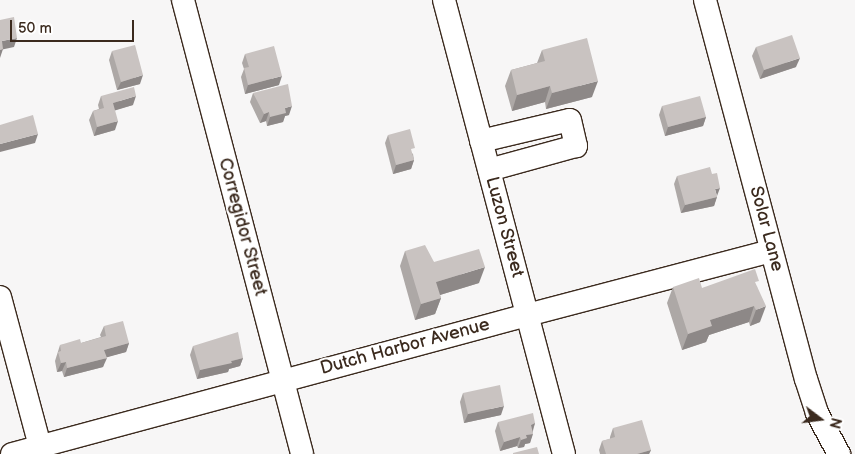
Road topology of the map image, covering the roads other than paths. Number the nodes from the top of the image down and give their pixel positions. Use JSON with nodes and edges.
{"nodes":[{"id":1,"x":182,"y":0,"type":"edge"},
{"id":2,"x":444,"y":0,"type":"edge"},
{"id":3,"x":705,"y":0,"type":"edge"},
{"id":4,"x":481,"y":141,"type":"junction"},
{"id":5,"x":489,"y":170,"type":"junction"},
{"id":6,"x":772,"y":251,"type":"junction"},
{"id":7,"x":0,"y":298,"type":"edge"},
{"id":8,"x":527,"y":315,"type":"junction"},
{"id":9,"x":283,"y":380,"type":"junction"},
{"id":10,"x":41,"y":450,"type":"edge"},
{"id":11,"x":12,"y":454,"type":"edge"},
{"id":12,"x":302,"y":454,"type":"edge"},
{"id":13,"x":564,"y":454,"type":"edge"},
{"id":14,"x":839,"y":454,"type":"edge"}],
"edges":[{"from":1,"to":9,"type":"street","name":"Corregidor Street"},
{"from":2,"to":4,"type":"street","name":"Luzon Street"},
{"from":3,"to":6,"type":"street","name":"Solar Lane"},
{"from":4,"to":5,"type":"street","name":"Luzon Street"},
{"from":4,"to":5,"type":"street"},
{"from":5,"to":8,"type":"street","name":"Luzon Street"},
{"from":6,"to":8,"type":"street","name":"Dutch Harbor Avenue"},
{"from":6,"to":14,"type":"street","name":"Solar Lane"},
{"from":7,"to":10,"type":"street"},
{"from":8,"to":9,"type":"street","name":"Dutch Harbor Avenue"},
{"from":8,"to":13,"type":"street","name":"Luzon Street"},
{"from":9,"to":10,"type":"street","name":"Dutch Harbor Avenue"},
{"from":9,"to":12,"type":"street","name":"Corregidor Street"},
{"from":10,"to":11,"type":"street","name":"Dutch Harbor Avenue"}]}
